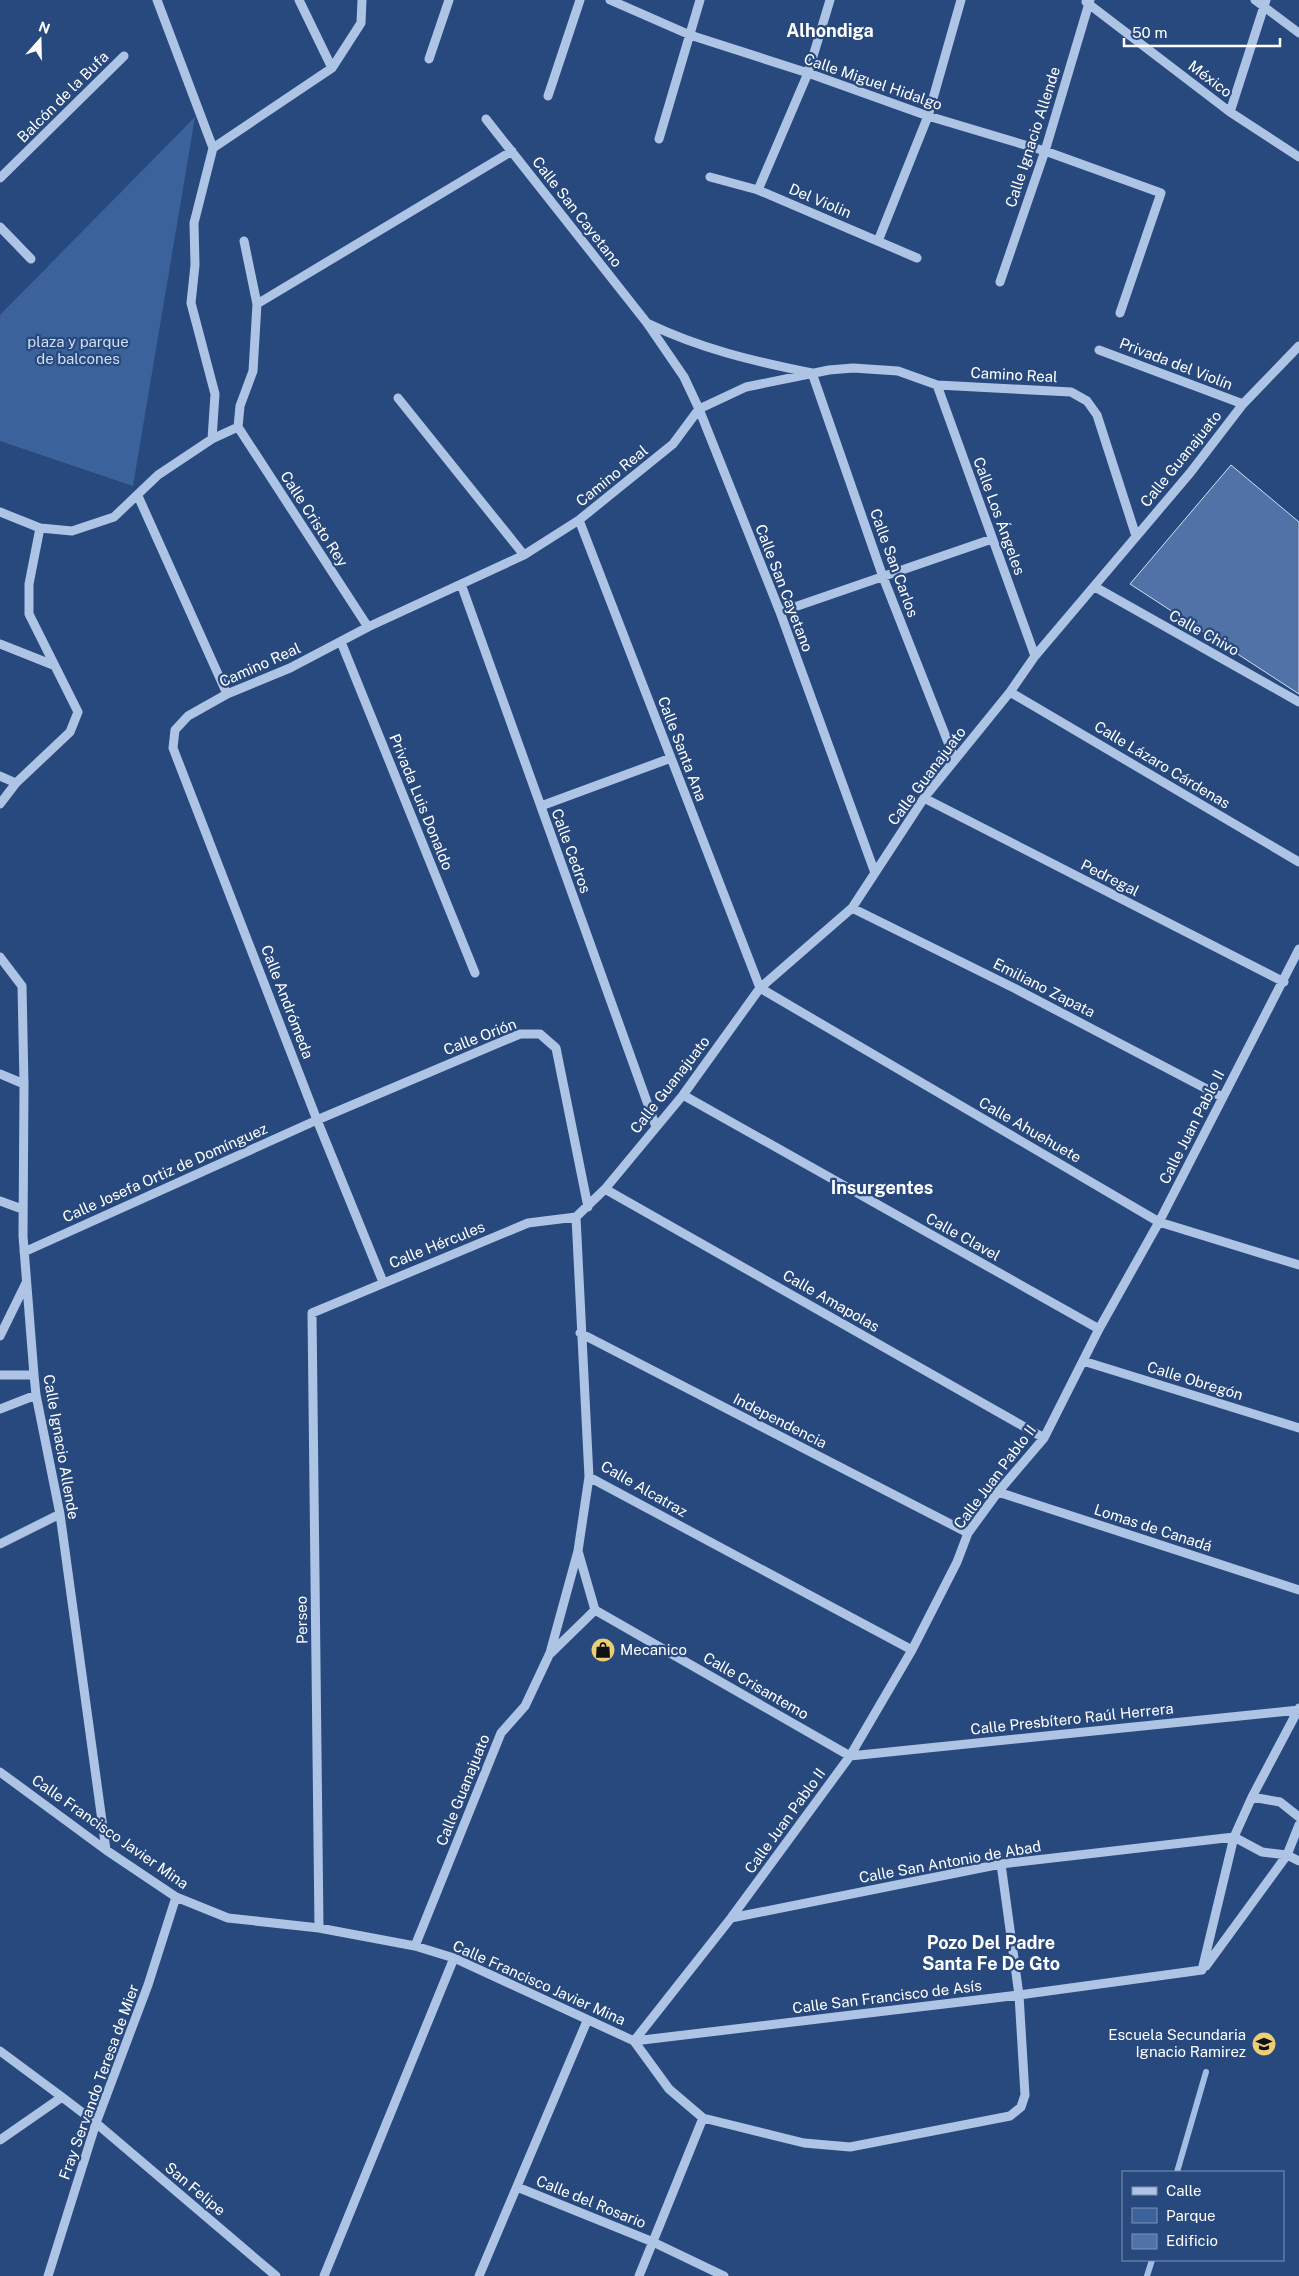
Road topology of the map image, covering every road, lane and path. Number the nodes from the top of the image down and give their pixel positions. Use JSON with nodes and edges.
{"nodes":[{"id":1,"x":157,"y":0,"type":"edge"},
{"id":2,"x":299,"y":0,"type":"edge"},
{"id":3,"x":362,"y":0,"type":"edge"},
{"id":4,"x":449,"y":0,"type":"edge"},
{"id":5,"x":580,"y":0,"type":"edge"},
{"id":6,"x":610,"y":0,"type":"edge"},
{"id":7,"x":700,"y":0,"type":"edge"},
{"id":8,"x":830,"y":0,"type":"edge"},
{"id":9,"x":961,"y":0,"type":"edge"},
{"id":10,"x":1255,"y":0,"type":"edge"},
{"id":11,"x":1088,"y":2,"type":"edge"},
{"id":12,"x":1265,"y":3,"type":"edge"},
{"id":13,"x":1299,"y":33,"type":"edge"},
{"id":14,"x":690,"y":36,"type":"junction"},
{"id":15,"x":124,"y":56,"type":"dead end"},
{"id":16,"x":429,"y":59,"type":"dead end"},
{"id":17,"x":332,"y":68,"type":"junction"},
{"id":18,"x":808,"y":73,"type":"junction"},
{"id":19,"x":548,"y":96,"type":"dead end"},
{"id":20,"x":1230,"y":112,"type":"junction"},
{"id":21,"x":928,"y":116,"type":"junction"},
{"id":22,"x":486,"y":119,"type":"dead end"},
{"id":23,"x":659,"y":139,"type":"dead end"},
{"id":24,"x":213,"y":148,"type":"junction"},
{"id":25,"x":1045,"y":150,"type":"junction"},
{"id":26,"x":512,"y":152,"type":"junction"},
{"id":27,"x":1299,"y":157,"type":"edge"},
{"id":28,"x":710,"y":177,"type":"dead end"},
{"id":29,"x":0,"y":178,"type":"edge"},
{"id":30,"x":758,"y":190,"type":"junction"},
{"id":31,"x":0,"y":228,"type":"edge"},
{"id":32,"x":244,"y":241,"type":"dead end"},
{"id":33,"x":878,"y":241,"type":"junction"},
{"id":34,"x":916,"y":258,"type":"dead end"},
{"id":35,"x":31,"y":259,"type":"dead end"},
{"id":36,"x":1000,"y":282,"type":"dead end"},
{"id":37,"x":257,"y":304,"type":"junction"},
{"id":38,"x":1120,"y":313,"type":"dead end"},
{"id":39,"x":647,"y":323,"type":"junction"},
{"id":40,"x":1299,"y":346,"type":"edge"},
{"id":41,"x":1099,"y":350,"type":"dead end"},
{"id":42,"x":812,"y":373,"type":"junction"},
{"id":43,"x":937,"y":385,"type":"junction"},
{"id":44,"x":398,"y":398,"type":"dead end"},
{"id":45,"x":1243,"y":404,"type":"junction"},
{"id":46,"x":699,"y":409,"type":"junction"},
{"id":47,"x":238,"y":427,"type":"junction"},
{"id":48,"x":212,"y":439,"type":"junction"},
{"id":49,"x":138,"y":496,"type":"junction"},
{"id":50,"x":0,"y":512,"type":"edge"},
{"id":51,"x":579,"y":520,"type":"junction"},
{"id":52,"x":40,"y":528,"type":"junction"},
{"id":53,"x":1136,"y":536,"type":"junction"},
{"id":54,"x":992,"y":539,"type":"junction"},
{"id":55,"x":524,"y":555,"type":"junction"},
{"id":56,"x":883,"y":577,"type":"junction"},
{"id":57,"x":461,"y":584,"type":"junction"},
{"id":58,"x":1095,"y":587,"type":"junction"},
{"id":59,"x":780,"y":612,"type":"junction"},
{"id":60,"x":368,"y":627,"type":"junction"},
{"id":61,"x":341,"y":642,"type":"junction"},
{"id":62,"x":0,"y":644,"type":"edge"},
{"id":63,"x":1035,"y":656,"type":"junction"},
{"id":64,"x":53,"y":665,"type":"junction"},
{"id":65,"x":1010,"y":692,"type":"junction"},
{"id":66,"x":227,"y":694,"type":"junction"},
{"id":67,"x":1299,"y":702,"type":"edge"},
{"id":68,"x":175,"y":730,"type":"joint"},
{"id":69,"x":671,"y":758,"type":"junction"},
{"id":70,"x":955,"y":760,"type":"junction"},
{"id":71,"x":0,"y":776,"type":"edge"},
{"id":72,"x":16,"y":783,"type":"junction"},
{"id":73,"x":924,"y":798,"type":"junction"},
{"id":74,"x":0,"y":804,"type":"edge"},
{"id":75,"x":541,"y":806,"type":"junction"},
{"id":76,"x":1299,"y":862,"type":"edge"},
{"id":77,"x":875,"y":873,"type":"junction"},
{"id":78,"x":852,"y":908,"type":"junction"},
{"id":79,"x":1299,"y":949,"type":"edge"},
{"id":80,"x":0,"y":957,"type":"edge"},
{"id":81,"x":475,"y":973,"type":"dead end"},
{"id":82,"x":1284,"y":982,"type":"junction"},
{"id":83,"x":760,"y":988,"type":"junction"},
{"id":84,"x":0,"y":1074,"type":"edge"},
{"id":85,"x":24,"y":1084,"type":"junction"},
{"id":86,"x":683,"y":1095,"type":"junction"},
{"id":87,"x":1222,"y":1097,"type":"junction"},
{"id":88,"x":317,"y":1120,"type":"junction"},
{"id":89,"x":656,"y":1127,"type":"junction"},
{"id":90,"x":605,"y":1189,"type":"junction"},
{"id":91,"x":0,"y":1201,"type":"edge"},
{"id":92,"x":588,"y":1207,"type":"junction"},
{"id":93,"x":22,"y":1209,"type":"junction"},
{"id":94,"x":576,"y":1217,"type":"junction"},
{"id":95,"x":1160,"y":1222,"type":"junction"},
{"id":96,"x":24,"y":1252,"type":"junction"},
{"id":97,"x":1299,"y":1265,"type":"edge"},
{"id":98,"x":384,"y":1282,"type":"junction"},
{"id":99,"x":26,"y":1283,"type":"junction"},
{"id":100,"x":312,"y":1312,"type":"joint"},
{"id":101,"x":1100,"y":1329,"type":"junction"},
{"id":102,"x":580,"y":1333,"type":"junction"},
{"id":103,"x":0,"y":1336,"type":"edge"},
{"id":104,"x":1083,"y":1361,"type":"junction"},
{"id":105,"x":0,"y":1375,"type":"edge"},
{"id":106,"x":34,"y":1375,"type":"junction"},
{"id":107,"x":36,"y":1394,"type":"junction"},
{"id":108,"x":0,"y":1410,"type":"edge"},
{"id":109,"x":1299,"y":1428,"type":"edge"},
{"id":110,"x":1044,"y":1438,"type":"junction"},
{"id":111,"x":589,"y":1477,"type":"junction"},
{"id":112,"x":998,"y":1492,"type":"junction"},
{"id":113,"x":60,"y":1514,"type":"junction"},
{"id":114,"x":968,"y":1533,"type":"junction"},
{"id":115,"x":0,"y":1544,"type":"edge"},
{"id":116,"x":578,"y":1551,"type":"junction"},
{"id":117,"x":1299,"y":1590,"type":"edge"},
{"id":118,"x":596,"y":1610,"type":"junction"},
{"id":119,"x":912,"y":1650,"type":"junction"},
{"id":120,"x":550,"y":1653,"type":"junction"},
{"id":121,"x":1298,"y":1709,"type":"edge"},
{"id":122,"x":850,"y":1756,"type":"junction"},
{"id":123,"x":0,"y":1772,"type":"edge"},
{"id":124,"x":1252,"y":1797,"type":"junction"},
{"id":125,"x":1299,"y":1817,"type":"edge"},
{"id":126,"x":1299,"y":1825,"type":"edge"},
{"id":127,"x":1234,"y":1837,"type":"junction"},
{"id":128,"x":106,"y":1850,"type":"junction"},
{"id":129,"x":1287,"y":1855,"type":"junction"},
{"id":130,"x":1299,"y":1861,"type":"edge"},
{"id":131,"x":1001,"y":1864,"type":"junction"},
{"id":132,"x":176,"y":1897,"type":"junction"},
{"id":133,"x":731,"y":1918,"type":"junction"},
{"id":134,"x":319,"y":1928,"type":"junction"},
{"id":135,"x":414,"y":1946,"type":"junction"},
{"id":136,"x":454,"y":1958,"type":"junction"},
{"id":137,"x":1202,"y":1970,"type":"junction"},
{"id":138,"x":1019,"y":1994,"type":"junction"},
{"id":139,"x":587,"y":2021,"type":"junction"},
{"id":140,"x":634,"y":2041,"type":"junction"},
{"id":141,"x":0,"y":2051,"type":"edge"},
{"id":142,"x":62,"y":2096,"type":"junction"},
{"id":143,"x":703,"y":2118,"type":"junction"},
{"id":144,"x":96,"y":2123,"type":"junction"},
{"id":145,"x":0,"y":2140,"type":"edge"},
{"id":146,"x":517,"y":2187,"type":"junction"},
{"id":147,"x":653,"y":2242,"type":"junction"},
{"id":148,"x":48,"y":2276,"type":"edge"},
{"id":149,"x":276,"y":2276,"type":"edge"},
{"id":150,"x":324,"y":2276,"type":"edge"},
{"id":151,"x":479,"y":2276,"type":"edge"},
{"id":152,"x":639,"y":2276,"type":"edge"},
{"id":153,"x":724,"y":2276,"type":"edge"}],
"edges":[{"from":1,"to":24,"type":"street"},
{"from":2,"to":17,"type":"street"},
{"from":3,"to":17,"type":"street"},
{"from":4,"to":16,"type":"street"},
{"from":5,"to":19,"type":"street"},
{"from":6,"to":14,"type":"street","name":"Calle Miguel Hidalgo"},
{"from":7,"to":14,"type":"street"},
{"from":8,"to":18,"type":"street"},
{"from":9,"to":21,"type":"street"},
{"from":10,"to":12,"type":"street"},
{"from":11,"to":20,"type":"street","name":"México"},
{"from":11,"to":25,"type":"street","name":"Calle Ignacio Allende"},
{"from":12,"to":13,"type":"street"},
{"from":12,"to":20,"type":"street"},
{"from":14,"to":18,"type":"street","name":"Calle Miguel Hidalgo"},
{"from":14,"to":23,"type":"street"},
{"from":15,"to":29,"type":"street","name":"Balcón de la Bufa"},
{"from":17,"to":24,"type":"street"},
{"from":18,"to":21,"type":"street","name":"Calle Miguel Hidalgo"},
{"from":18,"to":30,"type":"street"},
{"from":20,"to":27,"type":"street","name":"México"},
{"from":21,"to":25,"type":"street","name":"Calle Miguel Hidalgo"},
{"from":21,"to":33,"type":"street"},
{"from":22,"to":26,"type":"street","name":"Calle San Cayetano"},
{"from":24,"to":48,"type":"street"},
{"from":25,"to":36,"type":"street","name":"Calle Ignacio Allende"},
{"from":25,"to":38,"type":"street","name":"Calle Miguel Hidalgo"},
{"from":26,"to":37,"type":"street"},
{"from":26,"to":39,"type":"street","name":"Calle San Cayetano"},
{"from":28,"to":30,"type":"street","name":"Del Violin"},
{"from":30,"to":33,"type":"street","name":"Del Violin"},
{"from":31,"to":35,"type":"street"},
{"from":32,"to":37,"type":"street"},
{"from":33,"to":34,"type":"street","name":"Del Violin"},
{"from":37,"to":47,"type":"street"},
{"from":39,"to":42,"type":"street","name":"Calle San Cayetano"},
{"from":39,"to":46,"type":"street","name":"Calle San Cayetano"},
{"from":40,"to":45,"type":"street","name":"Calle Guanajuato"},
{"from":41,"to":45,"type":"street","name":"Privada del Violín"},
{"from":42,"to":43,"type":"street","name":"Camino Real"},
{"from":42,"to":46,"type":"street","name":"Camino Real"},
{"from":42,"to":56,"type":"street","name":"Calle San Carlos"},
{"from":43,"to":53,"type":"street","name":"Camino Real"},
{"from":43,"to":54,"type":"street","name":"Calle Los Ángeles"},
{"from":44,"to":55,"type":"street"},
{"from":45,"to":53,"type":"street","name":"Calle Guanajuato"},
{"from":46,"to":51,"type":"street","name":"Camino Real"},
{"from":46,"to":59,"type":"street","name":"Calle San Cayetano"},
{"from":47,"to":48,"type":"street"},
{"from":47,"to":60,"type":"street","name":"Calle Cristo Rey"},
{"from":48,"to":49,"type":"street"},
{"from":49,"to":52,"type":"street"},
{"from":49,"to":66,"type":"street"},
{"from":50,"to":52,"type":"street"},
{"from":51,"to":55,"type":"street","name":"Camino Real"},
{"from":51,"to":69,"type":"street","name":"Calle Santa Ana"},
{"from":52,"to":64,"type":"street"},
{"from":53,"to":58,"type":"street","name":"Calle Guanajuato"},
{"from":54,"to":56,"type":"street"},
{"from":54,"to":63,"type":"street","name":"Calle Los Ángeles"},
{"from":55,"to":57,"type":"street","name":"Camino Real"},
{"from":56,"to":59,"type":"street"},
{"from":56,"to":70,"type":"street","name":"Calle San Carlos"},
{"from":57,"to":60,"type":"street","name":"Camino Real"},
{"from":57,"to":75,"type":"street","name":"Calle Cedros"},
{"from":58,"to":63,"type":"street","name":"Calle Guanajuato"},
{"from":58,"to":67,"type":"street","name":"Calle Chivo"},
{"from":59,"to":77,"type":"street","name":"Calle San Cayetano"},
{"from":60,"to":61,"type":"street","name":"Camino Real"},
{"from":61,"to":66,"type":"street","name":"Camino Real"},
{"from":61,"to":81,"type":"street","name":"Privada Luis Donaldo"},
{"from":62,"to":64,"type":"street"},
{"from":63,"to":65,"type":"street","name":"Calle Guanajuato"},
{"from":64,"to":72,"type":"street"},
{"from":65,"to":70,"type":"street","name":"Calle Guanajuato"},
{"from":65,"to":76,"type":"street","name":"Calle Lázaro Cárdenas"},
{"from":66,"to":68,"type":"street","name":"Camino Real"},
{"from":68,"to":88,"type":"street","name":"Calle Andrómeda"},
{"from":69,"to":75,"type":"street"},
{"from":69,"to":83,"type":"street","name":"Calle Santa Ana"},
{"from":70,"to":73,"type":"street","name":"Calle Guanajuato"},
{"from":71,"to":72,"type":"street"},
{"from":72,"to":74,"type":"street"},
{"from":73,"to":77,"type":"street","name":"Calle Guanajuato"},
{"from":73,"to":82,"type":"street","name":"Pedregal"},
{"from":75,"to":89,"type":"street","name":"Calle Cedros"},
{"from":77,"to":78,"type":"street","name":"Calle Guanajuato"},
{"from":78,"to":83,"type":"street","name":"Calle Guanajuato"},
{"from":78,"to":87,"type":"street","name":"Emiliano Zapata"},
{"from":79,"to":82,"type":"street","name":"Calle Juan Pablo II"},
{"from":80,"to":85,"type":"street","name":"Calle Ignacio Allende"},
{"from":82,"to":87,"type":"street","name":"Calle Juan Pablo II"},
{"from":83,"to":86,"type":"street","name":"Calle Guanajuato"},
{"from":83,"to":95,"type":"street","name":"Calle Ahuehuete"},
{"from":84,"to":85,"type":"street"},
{"from":85,"to":93,"type":"street","name":"Calle Ignacio Allende"},
{"from":86,"to":89,"type":"street","name":"Calle Guanajuato"},
{"from":86,"to":101,"type":"street","name":"Calle Clavel"},
{"from":87,"to":95,"type":"street","name":"Calle Juan Pablo II"},
{"from":88,"to":92,"type":"street","name":"Calle Orión"},
{"from":88,"to":96,"type":"street","name":"Calle Josefa Ortiz de Domínguez"},
{"from":88,"to":98,"type":"street","name":"Calle Andrómeda"},
{"from":89,"to":90,"type":"street","name":"Calle Guanajuato"},
{"from":90,"to":92,"type":"street","name":"Calle Guanajuato"},
{"from":90,"to":110,"type":"street","name":"Calle Amapolas"},
{"from":91,"to":93,"type":"street"},
{"from":92,"to":94,"type":"street","name":"Calle Guanajuato"},
{"from":93,"to":96,"type":"street","name":"Calle Ignacio Allende"},
{"from":94,"to":98,"type":"street","name":"Calle Hércules"},
{"from":94,"to":102,"type":"street","name":"Calle Alcatraz"},
{"from":95,"to":97,"type":"street","name":"Calle Ahuehuete"},
{"from":95,"to":101,"type":"street","name":"Calle Juan Pablo II"},
{"from":96,"to":99,"type":"street","name":"Calle Ignacio Allende"},
{"from":98,"to":100,"type":"street","name":"Calle Hércules"},
{"from":99,"to":103,"type":"street"},
{"from":99,"to":106,"type":"street","name":"Calle Ignacio Allende"},
{"from":100,"to":134,"type":"street","name":"Perseo"},
{"from":101,"to":104,"type":"street","name":"Calle Juan Pablo II"},
{"from":102,"to":111,"type":"street","name":"Calle Alcatraz"},
{"from":102,"to":114,"type":"street","name":"Independencia"},
{"from":104,"to":109,"type":"street","name":"Calle Obregón"},
{"from":104,"to":110,"type":"street","name":"Calle Juan Pablo II"},
{"from":105,"to":106,"type":"street"},
{"from":106,"to":107,"type":"street","name":"Calle Ignacio Allende"},
{"from":107,"to":108,"type":"street"},
{"from":107,"to":113,"type":"street","name":"Calle Ignacio Allende"},
{"from":110,"to":112,"type":"street","name":"Calle Juan Pablo II"},
{"from":111,"to":116,"type":"street","name":"Calle Guanajuato"},
{"from":111,"to":119,"type":"street","name":"Calle Alcatraz"},
{"from":112,"to":114,"type":"street","name":"Calle Juan Pablo II"},
{"from":112,"to":117,"type":"street","name":"Lomas de Canadá"},
{"from":113,"to":115,"type":"street"},
{"from":113,"to":128,"type":"street","name":"Calle Ignacio Allende"},
{"from":114,"to":119,"type":"street","name":"Calle Juan Pablo II"},
{"from":116,"to":118,"type":"street"},
{"from":116,"to":120,"type":"street","name":"Calle Guanajuato"},
{"from":118,"to":120,"type":"street"},
{"from":118,"to":122,"type":"street","name":"Calle Crisantemo"},
{"from":119,"to":122,"type":"street","name":"Calle Juan Pablo II"},
{"from":120,"to":135,"type":"street","name":"Calle Guanajuato"},
{"from":121,"to":122,"type":"street","name":"Calle Presbítero Raúl Herrera"},
{"from":121,"to":124,"type":"street"},
{"from":122,"to":133,"type":"street","name":"Calle Juan Pablo II"},
{"from":123,"to":128,"type":"street","name":"Calle Francisco Javier Mina"},
{"from":124,"to":125,"type":"street"},
{"from":124,"to":127,"type":"street"},
{"from":126,"to":129,"type":"street"},
{"from":127,"to":129,"type":"street"},
{"from":127,"to":131,"type":"street","name":"Calle San Antonio de Abad"},
{"from":127,"to":137,"type":"street"},
{"from":128,"to":132,"type":"street","name":"Calle Francisco Javier Mina"},
{"from":129,"to":130,"type":"street"},
{"from":129,"to":137,"type":"street"},
{"from":131,"to":133,"type":"street","name":"Calle San Antonio de Abad"},
{"from":131,"to":138,"type":"street"},
{"from":132,"to":134,"type":"street","name":"Calle Francisco Javier Mina"},
{"from":132,"to":144,"type":"street","name":"Fray Servando Teresa de Mier"},
{"from":133,"to":140,"type":"street","name":"Calle Juan Pablo II"},
{"from":134,"to":135,"type":"street","name":"Calle Francisco Javier Mina"},
{"from":135,"to":136,"type":"street","name":"Calle Francisco Javier Mina"},
{"from":136,"to":139,"type":"street","name":"Calle Francisco Javier Mina"},
{"from":136,"to":150,"type":"street"},
{"from":137,"to":138,"type":"street","name":"Calle San Francisco de Asís"},
{"from":138,"to":140,"type":"street","name":"Calle San Francisco de Asís"},
{"from":138,"to":143,"type":"street"},
{"from":139,"to":140,"type":"street","name":"Calle Francisco Javier Mina"},
{"from":139,"to":146,"type":"street"},
{"from":140,"to":143,"type":"street"},
{"from":141,"to":142,"type":"street","name":"San Felipe"},
{"from":142,"to":144,"type":"street","name":"San Felipe"},
{"from":142,"to":145,"type":"street"},
{"from":143,"to":147,"type":"street"},
{"from":144,"to":148,"type":"street","name":"Fray Servando Teresa de Mier"},
{"from":144,"to":149,"type":"street","name":"San Felipe"},
{"from":146,"to":147,"type":"street","name":"Calle del Rosario"},
{"from":146,"to":151,"type":"street"},
{"from":147,"to":152,"type":"street"},
{"from":147,"to":153,"type":"street","name":"Calle del Rosario"}]}
